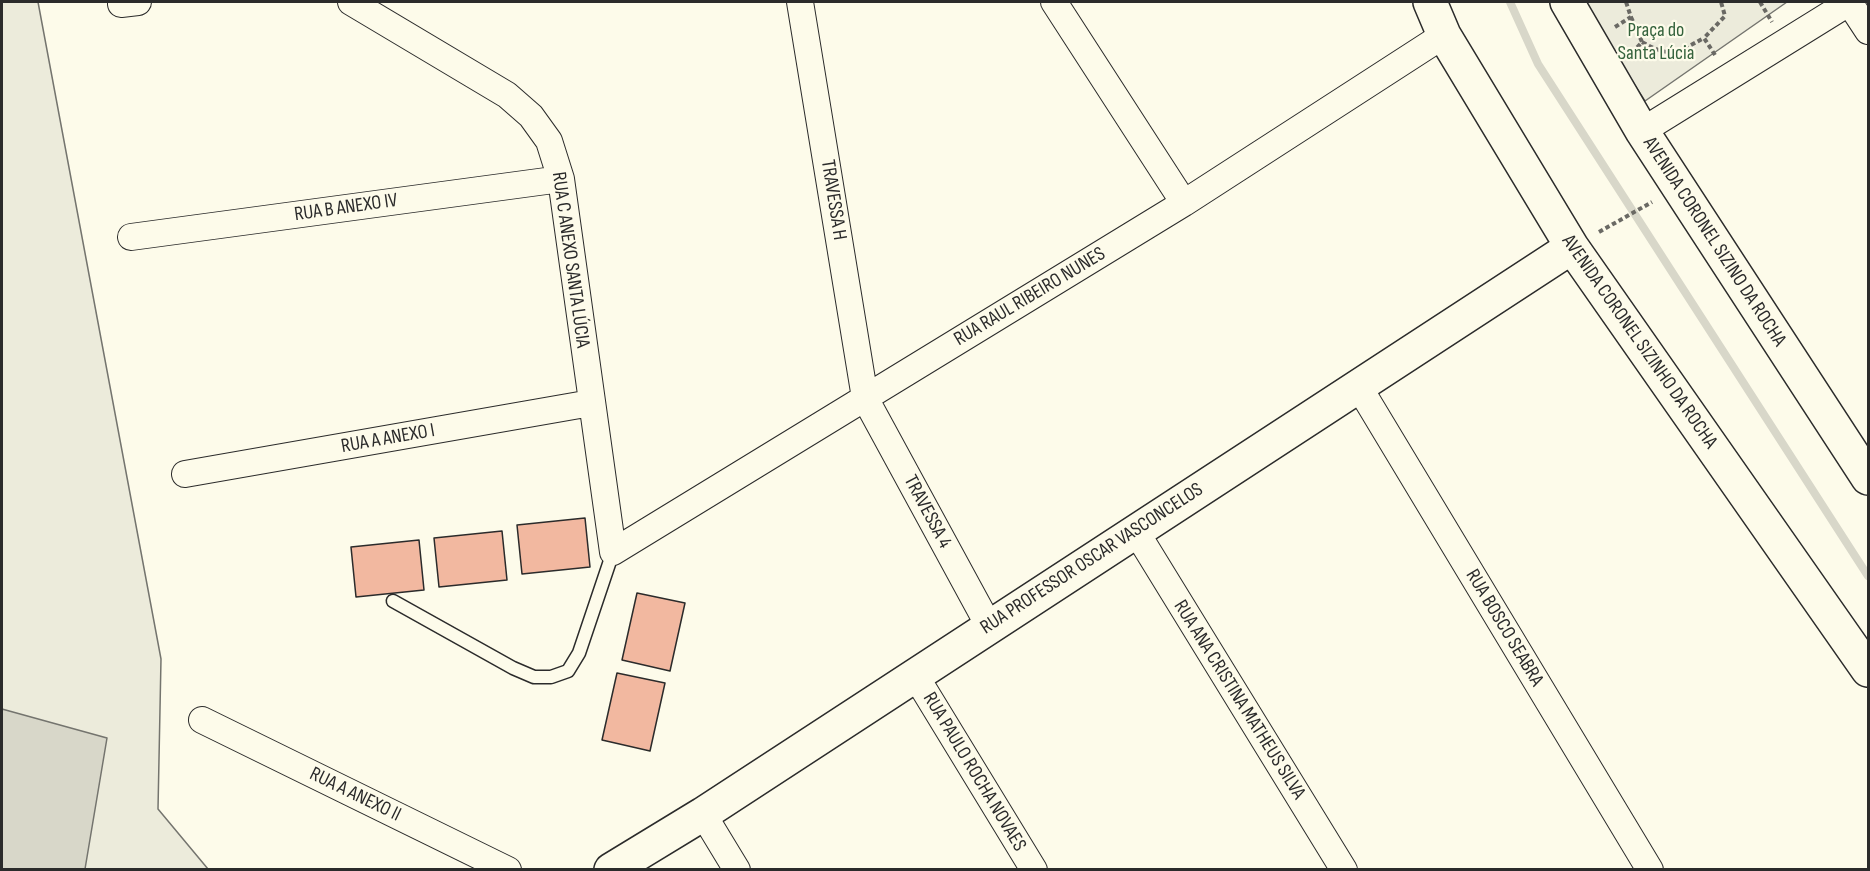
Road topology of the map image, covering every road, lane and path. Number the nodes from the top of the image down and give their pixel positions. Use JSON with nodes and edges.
{"nodes":[{"id":1,"x":351,"y":2,"type":"edge"},
{"id":2,"x":800,"y":2,"type":"edge"},
{"id":3,"x":1054,"y":2,"type":"edge"},
{"id":4,"x":1430,"y":2,"type":"edge"},
{"id":5,"x":1567,"y":2,"type":"edge"},
{"id":6,"x":1720,"y":2,"type":"edge"},
{"id":7,"x":1850,"y":2,"type":"edge"},
{"id":8,"x":1869,"y":31,"type":"edge"},
{"id":9,"x":1444,"y":35,"type":"junction"},
{"id":10,"x":1704,"y":38,"type":"junction"},
{"id":11,"x":1642,"y":42,"type":"dead end"},
{"id":12,"x":1729,"y":77,"type":"junction"},
{"id":13,"x":1642,"y":131,"type":"junction"},
{"id":14,"x":561,"y":179,"type":"junction"},
{"id":15,"x":1678,"y":187,"type":"junction"},
{"id":16,"x":1184,"y":203,"type":"junction"},
{"id":17,"x":131,"y":237,"type":"dead end"},
{"id":18,"x":1572,"y":247,"type":"junction"},
{"id":19,"x":1359,"y":387,"type":"junction"},
{"id":20,"x":865,"y":398,"type":"junction"},
{"id":21,"x":591,"y":403,"type":"junction"},
{"id":22,"x":185,"y":474,"type":"dead end"},
{"id":23,"x":1869,"y":478,"type":"edge"},
{"id":24,"x":1135,"y":531,"type":"junction"},
{"id":25,"x":613,"y":552,"type":"junction"},
{"id":26,"x":393,"y":601,"type":"dead end"},
{"id":27,"x":989,"y":626,"type":"junction"},
{"id":28,"x":1869,"y":670,"type":"edge"},
{"id":29,"x":915,"y":675,"type":"junction"},
{"id":30,"x":202,"y":720,"type":"dead end"},
{"id":31,"x":703,"y":814,"type":"junction"},
{"id":32,"x":508,"y":870,"type":"edge"},
{"id":33,"x":611,"y":870,"type":"edge"},
{"id":34,"x":737,"y":870,"type":"edge"},
{"id":35,"x":1034,"y":870,"type":"edge"},
{"id":36,"x":1344,"y":870,"type":"edge"},
{"id":37,"x":1650,"y":870,"type":"edge"}],
"edges":[{"from":1,"to":14,"type":"street","name":"RUA C ANEXO SANTA LÚCIA"},
{"from":2,"to":20,"type":"street","name":"TRAVESSA H"},
{"from":3,"to":16,"type":"street"},
{"from":4,"to":9,"type":"street","name":"AVENIDA CORONEL SIZINHO DA ROCHA"},
{"from":5,"to":13,"type":"street","name":"AVENIDA CORONEL SIZINO DA ROCHA"},
{"from":6,"to":10,"type":"path"},
{"from":7,"to":8,"type":"street"},
{"from":7,"to":12,"type":"street"},
{"from":9,"to":16,"type":"street","name":"RUA RAUL RIBEIRO NUNES"},
{"from":9,"to":18,"type":"street","name":"AVENIDA CORONEL SIZINHO DA ROCHA"},
{"from":10,"to":11,"type":"path"},
{"from":10,"to":12,"type":"path"},
{"from":12,"to":13,"type":"street"},
{"from":13,"to":15,"type":"street","name":"AVENIDA CORONEL SIZINO DA ROCHA"},
{"from":14,"to":17,"type":"street","name":"RUA B ANEXO IV"},
{"from":14,"to":21,"type":"street","name":"RUA C ANEXO SANTA LÚCIA"},
{"from":15,"to":18,"type":"path"},
{"from":15,"to":23,"type":"street","name":"AVENIDA CORONEL SIZINO DA ROCHA"},
{"from":16,"to":20,"type":"street","name":"RUA RAUL RIBEIRO NUNES"},
{"from":18,"to":19,"type":"street","name":"RUA PROFESSOR OSCAR VASCONCELOS"},
{"from":18,"to":28,"type":"street","name":"AVENIDA CORONEL SIZINHO DA ROCHA"},
{"from":19,"to":24,"type":"street","name":"RUA PROFESSOR OSCAR VASCONCELOS"},
{"from":19,"to":37,"type":"street","name":"RUA BOSCO SEABRA"},
{"from":20,"to":25,"type":"street","name":"RUA RAUL RIBEIRO NUNES"},
{"from":20,"to":27,"type":"street","name":"TRAVESSA 4"},
{"from":21,"to":22,"type":"street","name":"RUA A ANEXO I"},
{"from":21,"to":25,"type":"street","name":"RUA C ANEXO SANTA LÚCIA"},
{"from":24,"to":27,"type":"street","name":"RUA PROFESSOR OSCAR VASCONCELOS"},
{"from":24,"to":36,"type":"street","name":"RUA ANA CRISTINA MATHEUS SILVA"},
{"from":25,"to":26,"type":"lane"},
{"from":27,"to":29,"type":"street","name":"RUA PROFESSOR OSCAR VASCONCELOS"},
{"from":29,"to":31,"type":"street","name":"RUA PROFESSOR OSCAR VASCONCELOS"},
{"from":29,"to":35,"type":"street","name":"RUA PAULO ROCHA NOVAES"},
{"from":30,"to":32,"type":"street","name":"RUA A ANEXO II"},
{"from":31,"to":33,"type":"street","name":"RUA PROFESSOR OSCAR VASCONCELOS"},
{"from":31,"to":34,"type":"street"}]}
